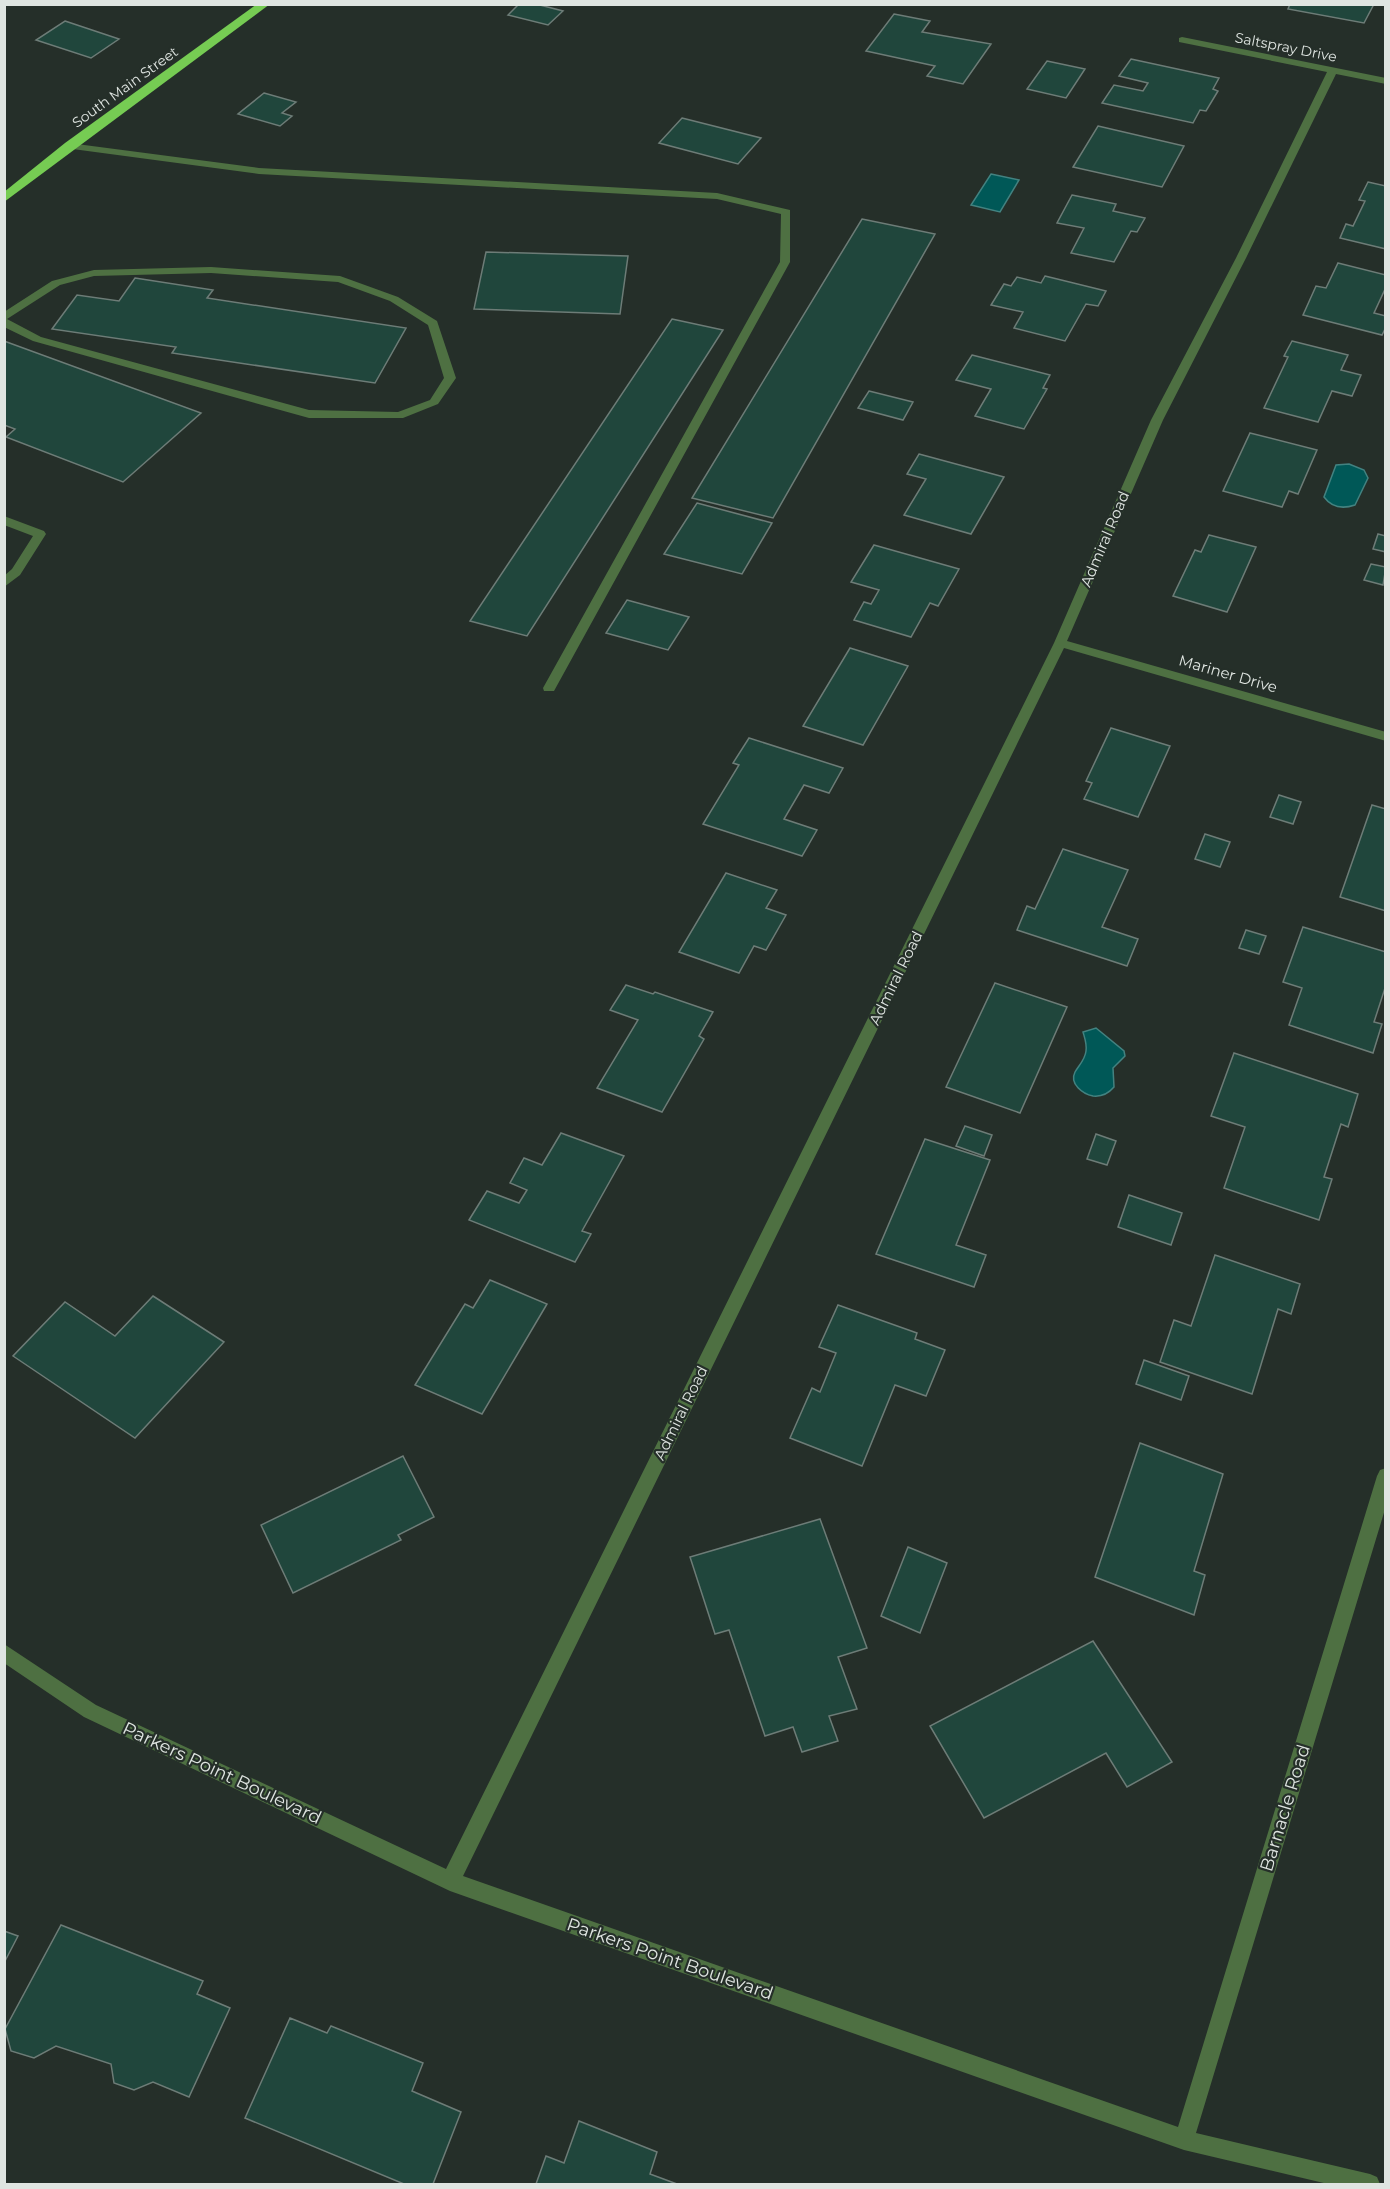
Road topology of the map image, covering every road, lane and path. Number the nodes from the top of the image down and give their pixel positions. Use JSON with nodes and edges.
{"nodes":[{"id":1,"x":265,"y":4,"type":"edge"},
{"id":2,"x":1182,"y":40,"type":"dead end"},
{"id":3,"x":1333,"y":70,"type":"junction"},
{"id":4,"x":1386,"y":81,"type":"edge"},
{"id":5,"x":69,"y":146,"type":"junction"},
{"id":6,"x":4,"y":198,"type":"edge"},
{"id":7,"x":4,"y":317,"type":"edge"},
{"id":8,"x":4,"y":322,"type":"edge"},
{"id":9,"x":4,"y":520,"type":"edge"},
{"id":10,"x":4,"y":583,"type":"edge"},
{"id":11,"x":1060,"y":643,"type":"junction"},
{"id":12,"x":549,"y":688,"type":"dead end"},
{"id":13,"x":1386,"y":737,"type":"edge"},
{"id":14,"x":1386,"y":1476,"type":"edge"},
{"id":15,"x":4,"y":1652,"type":"edge"},
{"id":16,"x":450,"y":1881,"type":"junction"},
{"id":17,"x":1184,"y":2140,"type":"junction"},
{"id":18,"x":1370,"y":2184,"type":"edge"}],
"edges":[{"from":1,"to":5,"type":"highway","name":"South Main Street"},
{"from":2,"to":3,"type":"street","name":"Saltspray Drive"},
{"from":3,"to":4,"type":"street","name":"Saltspray Drive"},
{"from":3,"to":11,"type":"street","name":"Admiral Road"},
{"from":5,"to":6,"type":"highway","name":"South Main Street"},
{"from":5,"to":12,"type":"street"},
{"from":7,"to":8,"type":"street"},
{"from":9,"to":10,"type":"street"},
{"from":11,"to":13,"type":"street","name":"Mariner Drive"},
{"from":11,"to":16,"type":"street","name":"Admiral Road"},
{"from":14,"to":17,"type":"street","name":"Barnacle Road"},
{"from":15,"to":16,"type":"street","name":"Parkers Point Boulevard"},
{"from":16,"to":17,"type":"street","name":"Parkers Point Boulevard"},
{"from":17,"to":18,"type":"street","name":"Parkers Point Boulevard"}]}
